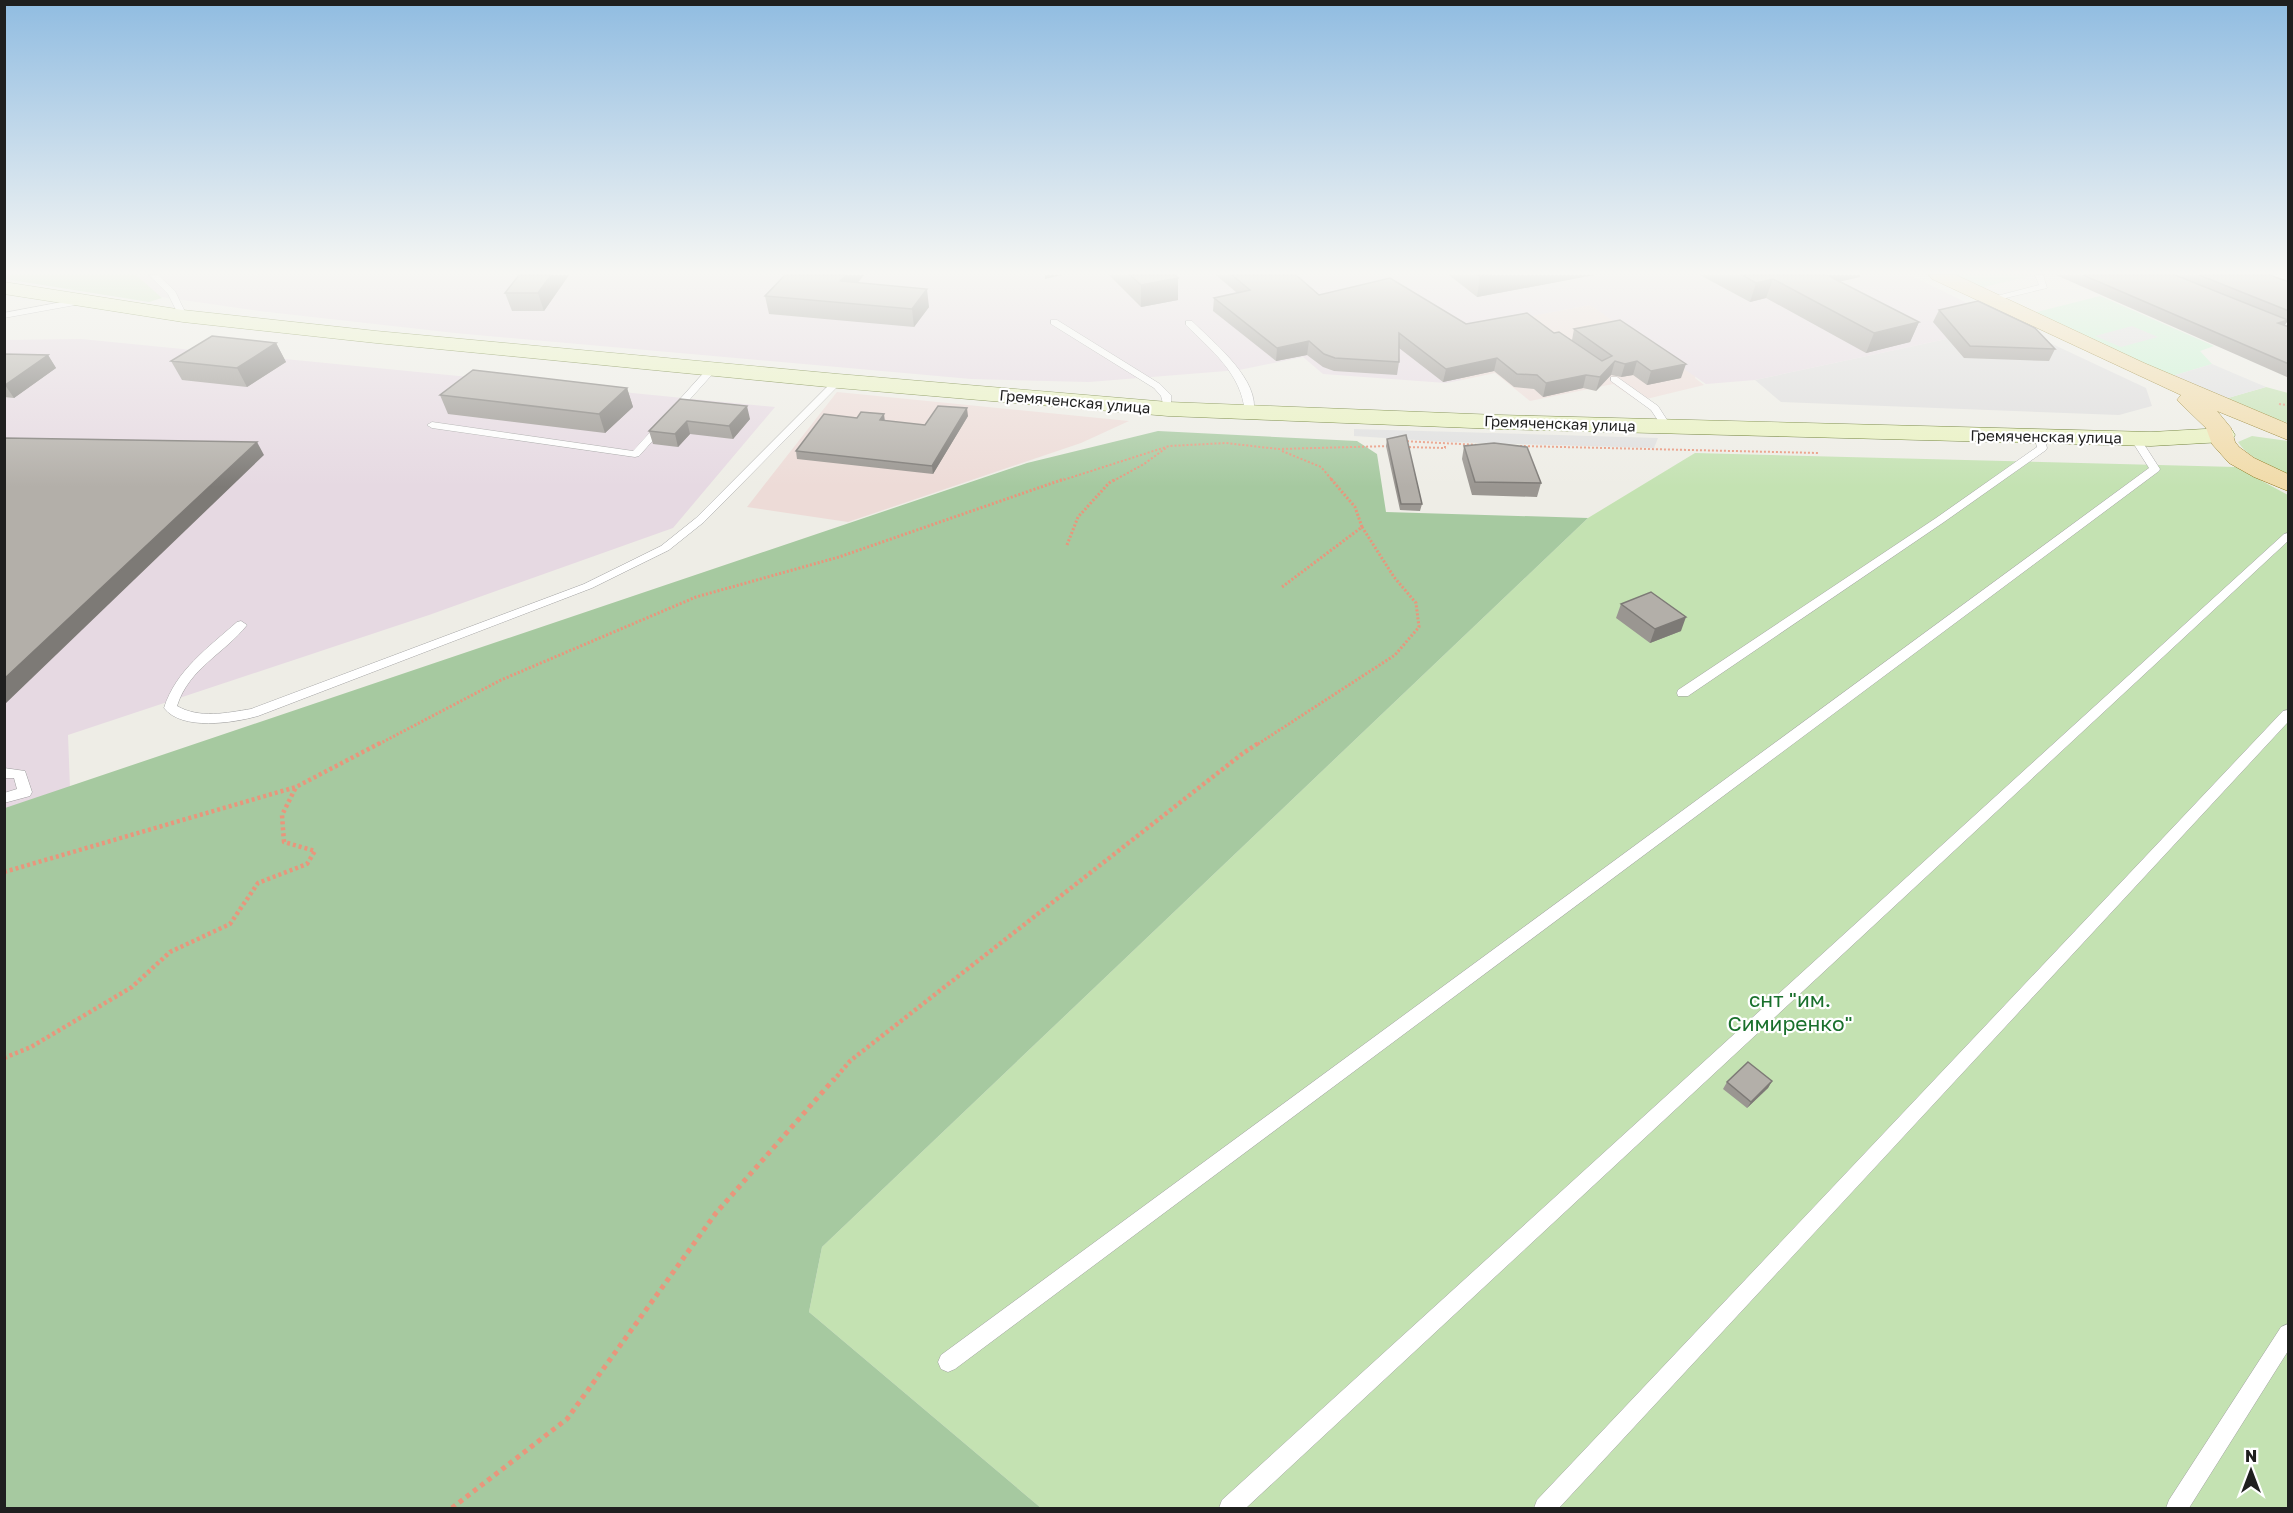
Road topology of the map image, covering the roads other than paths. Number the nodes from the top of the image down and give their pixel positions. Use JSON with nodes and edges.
{"nodes":[{"id":1,"x":479,"y":346,"type":"edge"},
{"id":2,"x":1092,"y":346,"type":"edge"},
{"id":3,"x":1210,"y":346,"type":"edge"},
{"id":4,"x":2088,"y":346,"type":"edge"},
{"id":5,"x":2136,"y":368,"type":"junction"},
{"id":6,"x":712,"y":369,"type":"junction"},
{"id":7,"x":1614,"y":379,"type":"edge"},
{"id":8,"x":838,"y":381,"type":"junction"},
{"id":9,"x":1168,"y":409,"type":"junction"},
{"id":10,"x":1250,"y":412,"type":"junction"},
{"id":11,"x":432,"y":425,"type":"dead end"},
{"id":12,"x":1666,"y":426,"type":"junction"},
{"id":13,"x":2288,"y":434,"type":"edge"},
{"id":14,"x":2223,"y":435,"type":"junction"},
{"id":15,"x":2039,"y":436,"type":"junction"},
{"id":16,"x":2143,"y":438,"type":"junction"},
{"id":17,"x":2240,"y":459,"type":"junction"},
{"id":18,"x":2289,"y":483,"type":"edge"},
{"id":19,"x":2289,"y":536,"type":"edge"},
{"id":20,"x":241,"y":626,"type":"dead end"},
{"id":21,"x":1683,"y":693,"type":"dead end"},
{"id":22,"x":2289,"y":714,"type":"edge"},
{"id":23,"x":4,"y":773,"type":"edge"},
{"id":24,"x":4,"y":798,"type":"edge"},
{"id":25,"x":2289,"y":1334,"type":"edge"},
{"id":26,"x":948,"y":1362,"type":"dead end"},
{"id":27,"x":1230,"y":1509,"type":"edge"},
{"id":28,"x":1545,"y":1509,"type":"edge"},
{"id":29,"x":2177,"y":1509,"type":"edge"}],
"edges":[{"from":1,"to":6,"type":"main road","name":"Гремяченская улица"},
{"from":2,"to":9,"type":"lane"},
{"from":3,"to":10,"type":"lane"},
{"from":4,"to":5,"type":"main road"},
{"from":5,"to":13,"type":"main road"},
{"from":5,"to":14,"type":"main road"},
{"from":6,"to":8,"type":"main road","name":"Гремяченская улица"},
{"from":6,"to":11,"type":"lane"},
{"from":7,"to":12,"type":"lane"},
{"from":8,"to":9,"type":"main road","name":"Гремяченская улица"},
{"from":8,"to":20,"type":"lane"},
{"from":9,"to":10,"type":"main road","name":"Гремяченская улица"},
{"from":10,"to":12,"type":"main road","name":"Гремяченская улица"},
{"from":12,"to":15,"type":"main road","name":"Гремяченская улица"},
{"from":13,"to":14,"type":"main road"},
{"from":14,"to":16,"type":"main road"},
{"from":14,"to":17,"type":"main road"},
{"from":15,"to":16,"type":"main road","name":"Гремяченская улица"},
{"from":15,"to":21,"type":"lane"},
{"from":16,"to":17,"type":"main road"},
{"from":16,"to":26,"type":"lane"},
{"from":17,"to":18,"type":"main road"},
{"from":19,"to":27,"type":"lane"},
{"from":22,"to":28,"type":"lane"},
{"from":23,"to":24,"type":"lane"},
{"from":25,"to":29,"type":"lane"}]}
